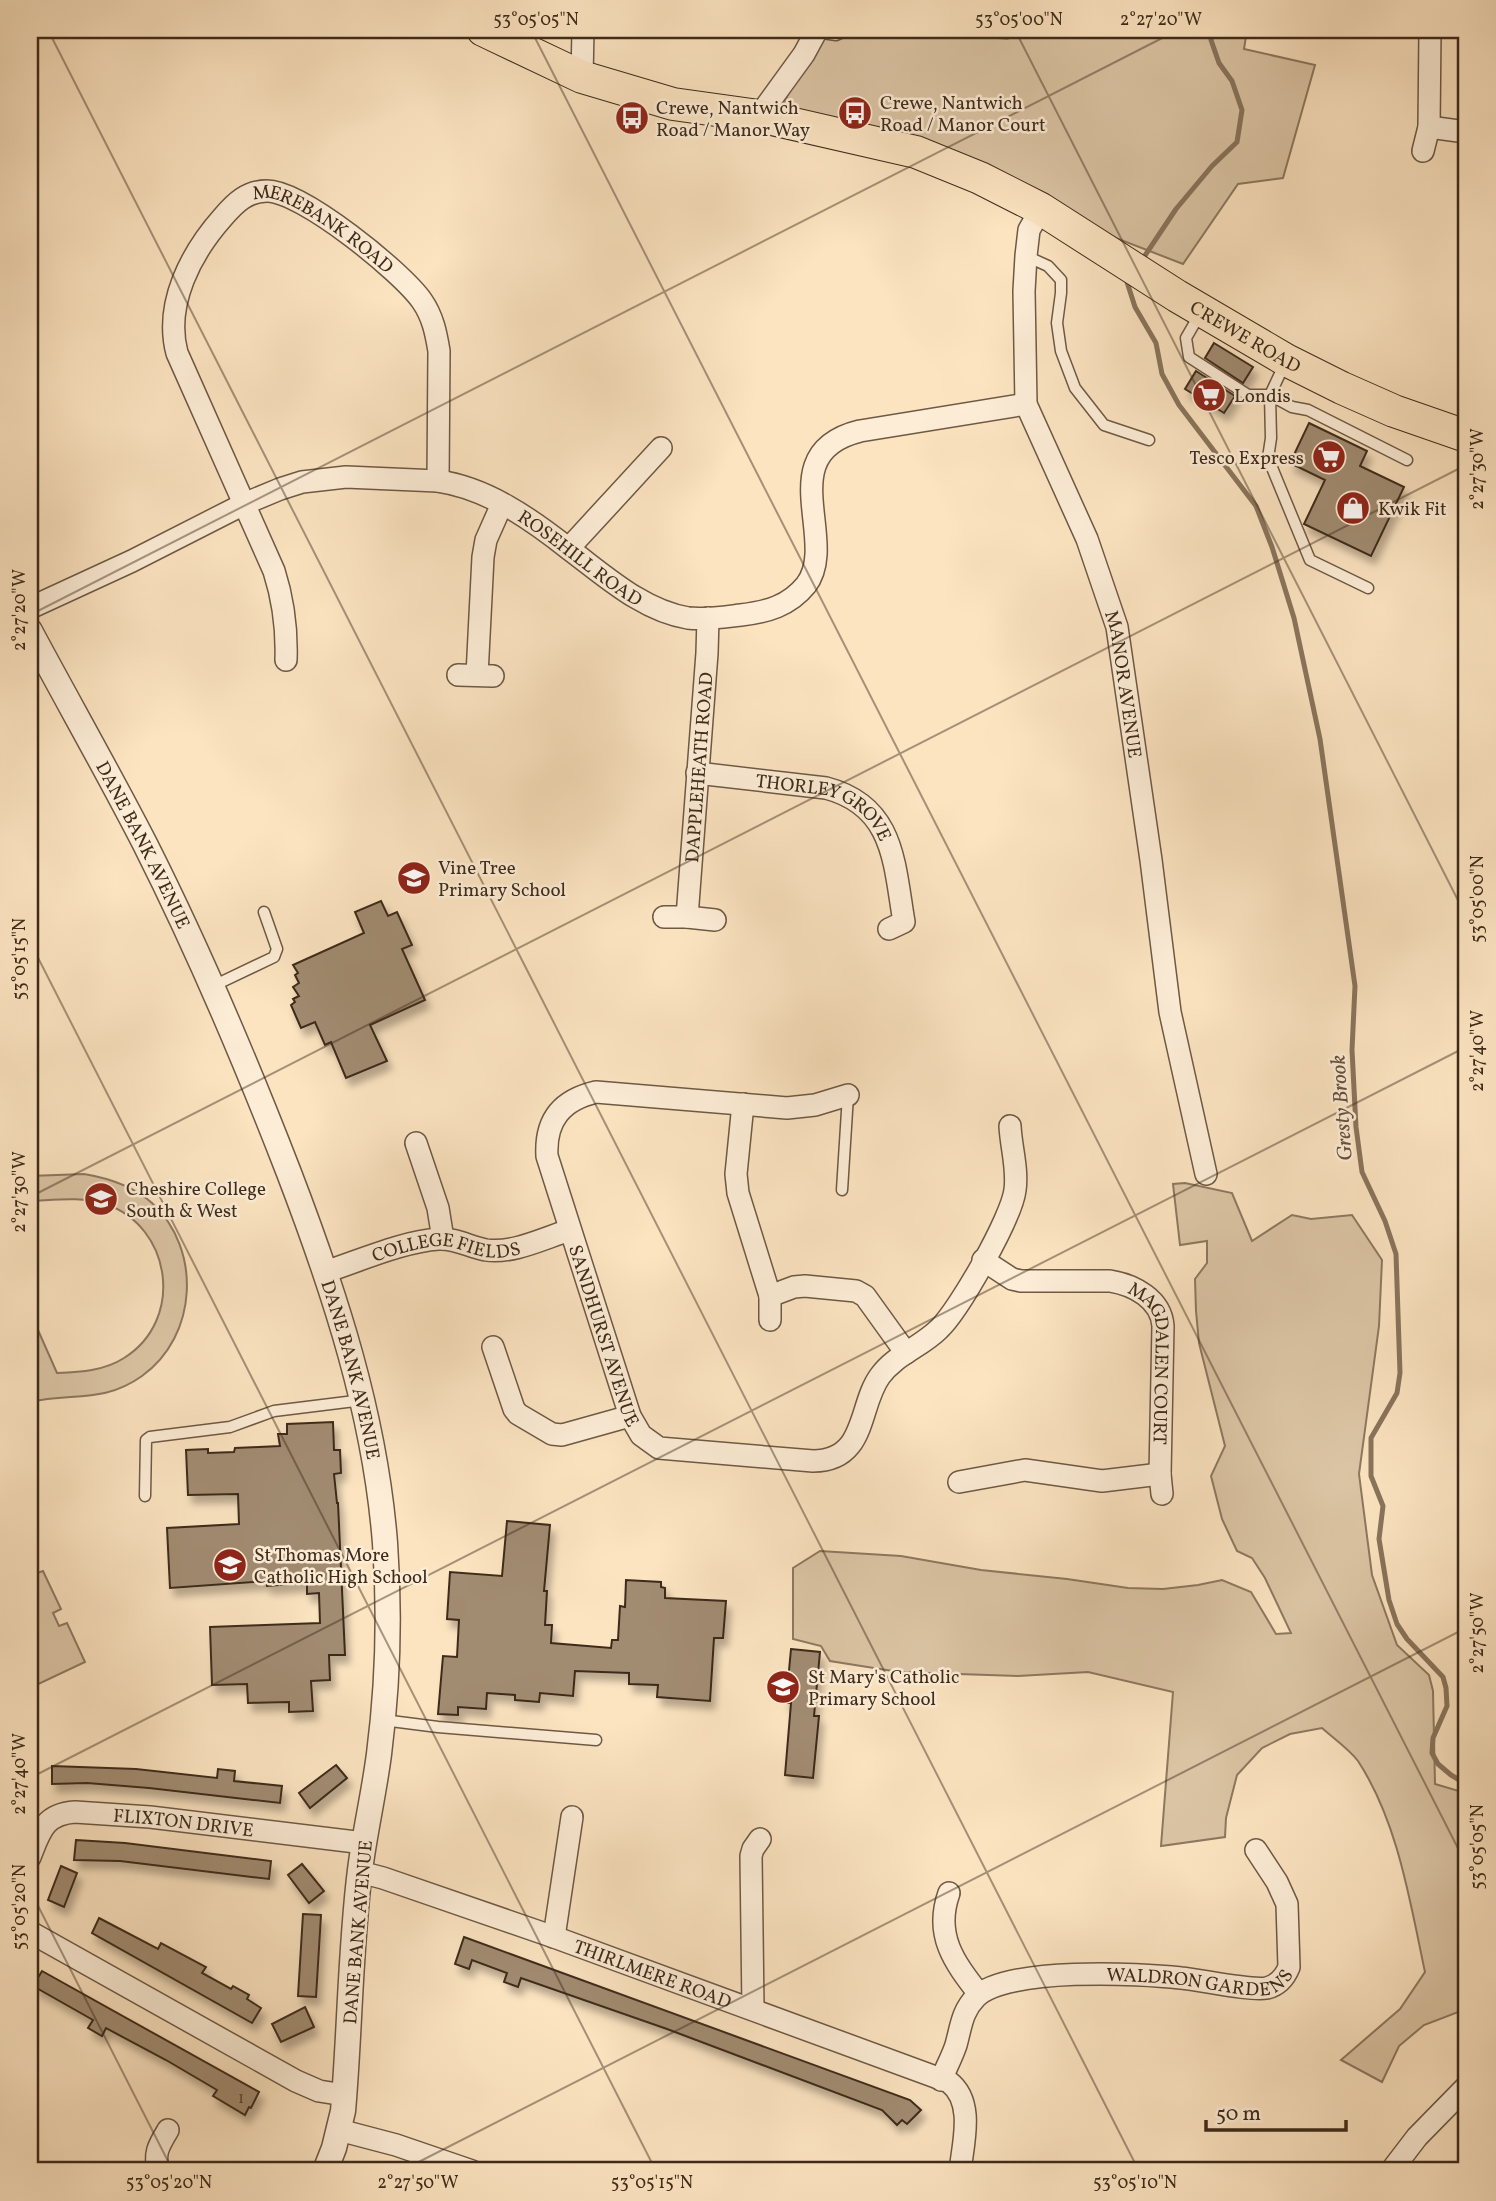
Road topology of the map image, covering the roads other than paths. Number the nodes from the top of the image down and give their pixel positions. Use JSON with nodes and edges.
{"nodes":[{"id":1,"x":483,"y":30,"type":"edge"},
{"id":2,"x":583,"y":30,"type":"edge"},
{"id":3,"x":847,"y":30,"type":"edge"},
{"id":4,"x":953,"y":30,"type":"edge"},
{"id":5,"x":1017,"y":30,"type":"edge"},
{"id":6,"x":1430,"y":30,"type":"edge"},
{"id":7,"x":817,"y":31,"type":"edge"},
{"id":8,"x":582,"y":77,"type":"junction"},
{"id":9,"x":759,"y":116,"type":"junction"},
{"id":10,"x":1429,"y":127,"type":"junction"},
{"id":11,"x":1466,"y":132,"type":"edge"},
{"id":12,"x":1423,"y":151,"type":"dead end"},
{"id":13,"x":1041,"y":209,"type":"junction"},
{"id":14,"x":1026,"y":256,"type":"junction"},
{"id":15,"x":1202,"y":311,"type":"junction"},
{"id":16,"x":1286,"y":360,"type":"junction"},
{"id":17,"x":1270,"y":395,"type":"junction"},
{"id":18,"x":1026,"y":404,"type":"junction"},
{"id":19,"x":1466,"y":436,"type":"edge"},
{"id":20,"x":1149,"y":440,"type":"dead end"},
{"id":21,"x":648,"y":454,"type":"dead end"},
{"id":22,"x":1407,"y":460,"type":"dead end"},
{"id":23,"x":438,"y":481,"type":"junction"},
{"id":24,"x":502,"y":504,"type":"junction"},
{"id":25,"x":244,"y":505,"type":"junction"},
{"id":26,"x":569,"y":548,"type":"junction"},
{"id":27,"x":1368,"y":589,"type":"dead end"},
{"id":28,"x":30,"y":608,"type":"edge"},
{"id":29,"x":708,"y":618,"type":"junction"},
{"id":30,"x":30,"y":631,"type":"edge"},
{"id":31,"x":285,"y":660,"type":"dead end"},
{"id":32,"x":476,"y":675,"type":"dead end"},
{"id":33,"x":697,"y":773,"type":"junction"},
{"id":34,"x":264,"y":912,"type":"dead end"},
{"id":35,"x":664,"y":917,"type":"dead end"},
{"id":36,"x":687,"y":917,"type":"junction"},
{"id":37,"x":715,"y":920,"type":"dead end"},
{"id":38,"x":905,"y":924,"type":"dead end"},
{"id":39,"x":211,"y":987,"type":"junction"},
{"id":40,"x":848,"y":1096,"type":"joint"},
{"id":41,"x":743,"y":1104,"type":"junction"},
{"id":42,"x":1010,"y":1126,"type":"dead end"},
{"id":43,"x":416,"y":1143,"type":"dead end"},
{"id":44,"x":1206,"y":1174,"type":"dead end"},
{"id":45,"x":842,"y":1190,"type":"dead end"},
{"id":46,"x":570,"y":1230,"type":"junction"},
{"id":47,"x":443,"y":1239,"type":"junction"},
{"id":48,"x":983,"y":1260,"type":"junction"},
{"id":49,"x":325,"y":1272,"type":"junction"},
{"id":50,"x":770,"y":1296,"type":"junction"},
{"id":51,"x":770,"y":1320,"type":"dead end"},
{"id":52,"x":493,"y":1347,"type":"dead end"},
{"id":53,"x":906,"y":1353,"type":"junction"},
{"id":54,"x":363,"y":1400,"type":"junction"},
{"id":55,"x":630,"y":1416,"type":"junction"},
{"id":56,"x":959,"y":1482,"type":"dead end"},
{"id":57,"x":145,"y":1496,"type":"dead end"},
{"id":58,"x":383,"y":1720,"type":"junction"},
{"id":59,"x":596,"y":1740,"type":"dead end"},
{"id":60,"x":572,"y":1817,"type":"dead end"},
{"id":61,"x":760,"y":1839,"type":"dead end"},
{"id":62,"x":364,"y":1843,"type":"junction"},
{"id":63,"x":1256,"y":1850,"type":"dead end"},
{"id":64,"x":30,"y":1857,"type":"edge"},
{"id":65,"x":360,"y":1872,"type":"junction"},
{"id":66,"x":949,"y":1893,"type":"dead end"},
{"id":67,"x":30,"y":1932,"type":"edge"},
{"id":68,"x":554,"y":1937,"type":"junction"},
{"id":69,"x":979,"y":1994,"type":"junction"},
{"id":70,"x":752,"y":2009,"type":"junction"},
{"id":71,"x":941,"y":2080,"type":"junction"},
{"id":72,"x":1465,"y":2088,"type":"edge"},
{"id":73,"x":344,"y":2095,"type":"junction"},
{"id":74,"x":168,"y":2130,"type":"dead end"},
{"id":75,"x":339,"y":2130,"type":"junction"},
{"id":76,"x":159,"y":2171,"type":"edge"},
{"id":77,"x":325,"y":2171,"type":"edge"},
{"id":78,"x":471,"y":2171,"type":"edge"},
{"id":79,"x":960,"y":2171,"type":"edge"},
{"id":80,"x":1391,"y":2171,"type":"edge"}],
"edges":[{"from":1,"to":8,"type":"main road","name":"CREWE ROAD"},
{"from":2,"to":8,"type":"street"},
{"from":3,"to":7,"type":"lane"},
{"from":4,"to":5,"type":"lane"},
{"from":6,"to":10,"type":"street"},
{"from":7,"to":9,"type":"street"},
{"from":8,"to":9,"type":"main road","name":"CREWE ROAD"},
{"from":9,"to":13,"type":"main road","name":"CREWE ROAD"},
{"from":10,"to":11,"type":"street"},
{"from":10,"to":12,"type":"street"},
{"from":13,"to":14,"type":"street","name":"MANOR AVENUE"},
{"from":13,"to":15,"type":"main road","name":"CREWE ROAD"},
{"from":14,"to":18,"type":"street","name":"MANOR AVENUE"},
{"from":14,"to":20,"type":"lane"},
{"from":15,"to":16,"type":"main road","name":"CREWE ROAD"},
{"from":15,"to":17,"type":"lane"},
{"from":16,"to":17,"type":"lane"},
{"from":16,"to":19,"type":"main road","name":"CREWE ROAD"},
{"from":17,"to":22,"type":"lane"},
{"from":17,"to":27,"type":"lane"},
{"from":18,"to":29,"type":"street","name":"ROSEHILL ROAD"},
{"from":18,"to":44,"type":"street","name":"MANOR AVENUE"},
{"from":21,"to":26,"type":"street"},
{"from":23,"to":24,"type":"street","name":"ROSEHILL ROAD"},
{"from":23,"to":25,"type":"street","name":"ROSEHILL ROAD"},
{"from":23,"to":25,"type":"street","name":"MEREBANK ROAD"},
{"from":24,"to":26,"type":"street","name":"ROSEHILL ROAD"},
{"from":24,"to":32,"type":"street"},
{"from":25,"to":28,"type":"street","name":"ROSEHILL ROAD"},
{"from":25,"to":31,"type":"street","name":"MEREBANK ROAD"},
{"from":26,"to":29,"type":"street","name":"ROSEHILL ROAD"},
{"from":29,"to":33,"type":"street","name":"DAPPLEHEATH ROAD"},
{"from":30,"to":39,"type":"street","name":"DANE BANK AVENUE"},
{"from":33,"to":36,"type":"street","name":"DAPPLEHEATH ROAD"},
{"from":33,"to":38,"type":"street","name":"THORLEY GROVE"},
{"from":34,"to":39,"type":"lane"},
{"from":35,"to":36,"type":"street"},
{"from":36,"to":37,"type":"street"},
{"from":39,"to":49,"type":"street","name":"DANE BANK AVENUE"},
{"from":40,"to":41,"type":"street","name":"SANDHURST AVENUE"},
{"from":40,"to":45,"type":"lane"},
{"from":41,"to":46,"type":"street","name":"SANDHURST AVENUE"},
{"from":41,"to":50,"type":"street"},
{"from":42,"to":48,"type":"street","name":"SANDHURST AVENUE"},
{"from":43,"to":47,"type":"street"},
{"from":46,"to":47,"type":"street","name":"COLLEGE FIELDS"},
{"from":46,"to":55,"type":"street","name":"SANDHURST AVENUE"},
{"from":47,"to":49,"type":"street","name":"COLLEGE FIELDS"},
{"from":48,"to":53,"type":"street","name":"SANDHURST AVENUE"},
{"from":48,"to":56,"type":"street","name":"MAGDALEN COURT"},
{"from":49,"to":54,"type":"street","name":"DANE BANK AVENUE"},
{"from":50,"to":51,"type":"street"},
{"from":50,"to":53,"type":"street"},
{"from":52,"to":55,"type":"street"},
{"from":53,"to":55,"type":"street","name":"SANDHURST AVENUE"},
{"from":54,"to":57,"type":"lane"},
{"from":54,"to":58,"type":"street","name":"DANE BANK AVENUE"},
{"from":58,"to":59,"type":"lane"},
{"from":58,"to":62,"type":"street","name":"DANE BANK AVENUE"},
{"from":60,"to":68,"type":"street","name":"THIRLMERE ROAD"},
{"from":61,"to":70,"type":"street","name":"THIRLMERE ROAD"},
{"from":62,"to":64,"type":"street","name":"FLIXTON DRIVE"},
{"from":62,"to":65,"type":"street","name":"DANE BANK AVENUE"},
{"from":63,"to":69,"type":"street","name":"WALDRON GARDENS"},
{"from":65,"to":68,"type":"street","name":"THIRLMERE ROAD"},
{"from":65,"to":73,"type":"street","name":"DANE BANK AVENUE"},
{"from":66,"to":69,"type":"street"},
{"from":67,"to":73,"type":"street"},
{"from":68,"to":70,"type":"street","name":"THIRLMERE ROAD"},
{"from":69,"to":71,"type":"street"},
{"from":70,"to":71,"type":"street","name":"THIRLMERE ROAD"},
{"from":71,"to":79,"type":"street"},
{"from":72,"to":80,"type":"street"},
{"from":73,"to":75,"type":"street","name":"DANE BANK AVENUE"},
{"from":74,"to":76,"type":"street"},
{"from":75,"to":77,"type":"street","name":"DANE BANK AVENUE"},
{"from":75,"to":78,"type":"street"}]}
